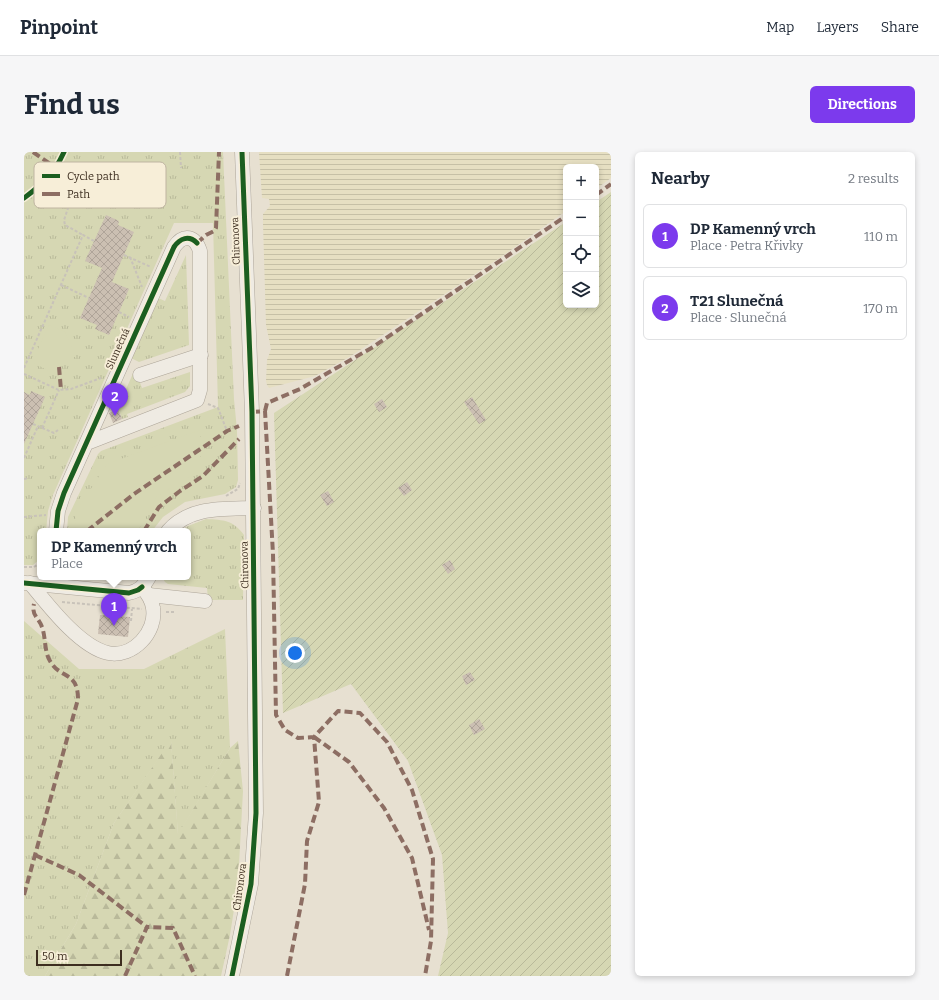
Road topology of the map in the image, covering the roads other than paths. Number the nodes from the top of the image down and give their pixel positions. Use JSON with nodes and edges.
{"nodes":[{"id":1,"x":242,"y":152,"type":"edge"},
{"id":2,"x":201,"y":355,"type":"junction"},
{"id":3,"x":140,"y":375,"type":"dead end"},
{"id":4,"x":87,"y":443,"type":"junction"},
{"id":5,"x":254,"y":508,"type":"junction"},
{"id":6,"x":56,"y":528,"type":"edge"},
{"id":7,"x":171,"y":528,"type":"edge"},
{"id":8,"x":51,"y":581,"type":"edge"},
{"id":9,"x":27,"y":583,"type":"edge"},
{"id":10,"x":147,"y":586,"type":"edge"},
{"id":11,"x":205,"y":601,"type":"dead end"},
{"id":12,"x":232,"y":976,"type":"edge"}],
"edges":[{"from":1,"to":5,"type":"street","name":"Chironova"},
{"from":2,"to":3,"type":"street"},
{"from":2,"to":4,"type":"street","name":"Slunečná"},
{"from":2,"to":4,"type":"street","name":"Slunečná"},
{"from":4,"to":6,"type":"street","name":"Slunečná"},
{"from":5,"to":7,"type":"street"},
{"from":5,"to":12,"type":"street","name":"Chironova"},
{"from":8,"to":9,"type":"street"},
{"from":8,"to":10,"type":"street"},
{"from":9,"to":10,"type":"street"},
{"from":10,"to":11,"type":"street"}]}
